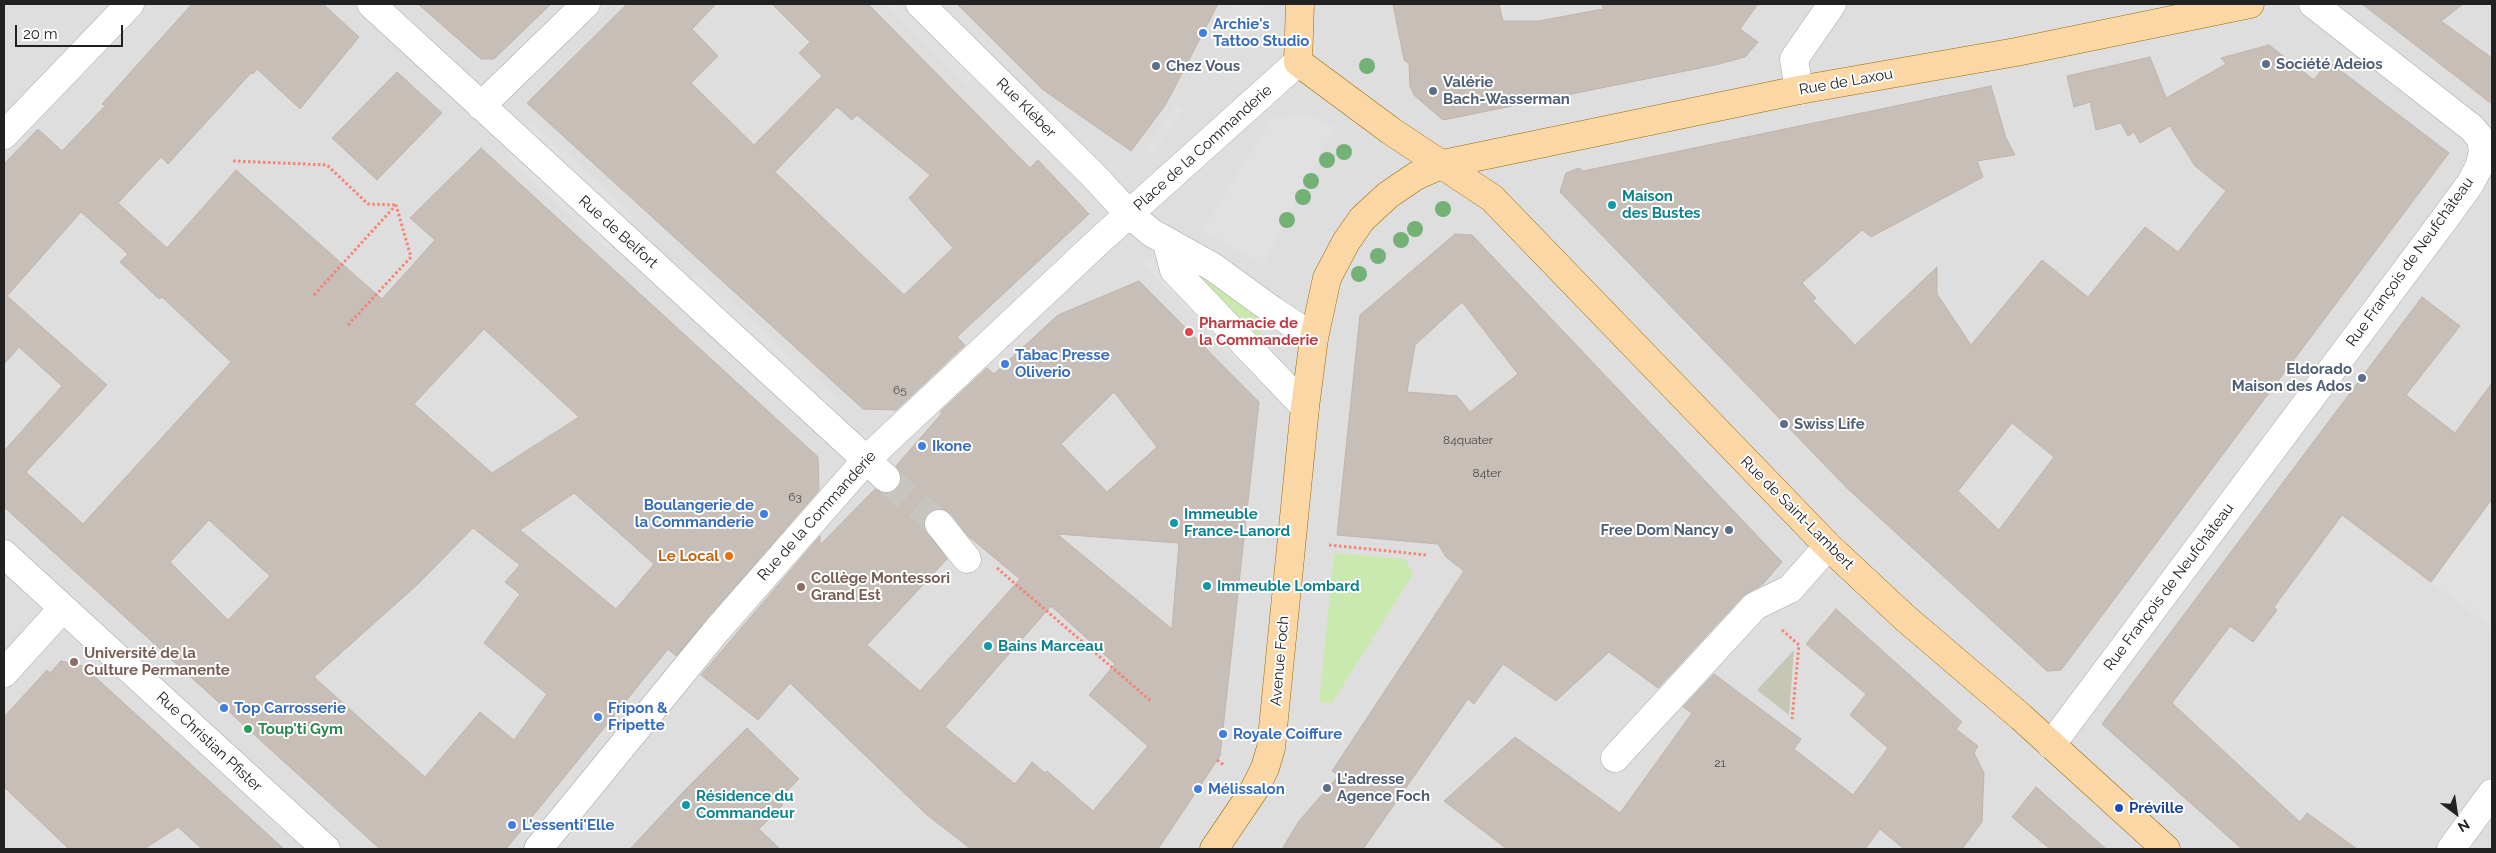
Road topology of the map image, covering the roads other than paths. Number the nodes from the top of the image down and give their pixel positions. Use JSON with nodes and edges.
{"nodes":[{"id":1,"x":130,"y":4,"type":"edge"},
{"id":2,"x":371,"y":4,"type":"edge"},
{"id":3,"x":586,"y":4,"type":"edge"},
{"id":4,"x":920,"y":4,"type":"edge"},
{"id":5,"x":1300,"y":4,"type":"edge"},
{"id":6,"x":1832,"y":4,"type":"edge"},
{"id":7,"x":2250,"y":4,"type":"edge"},
{"id":8,"x":2313,"y":4,"type":"edge"},
{"id":9,"x":1298,"y":62,"type":"junction"},
{"id":10,"x":1799,"y":90,"type":"junction"},
{"id":11,"x":481,"y":106,"type":"junction"},
{"id":12,"x":4,"y":134,"type":"edge"},
{"id":13,"x":1443,"y":164,"type":"junction"},
{"id":14,"x":1129,"y":214,"type":"junction"},
{"id":15,"x":1167,"y":243,"type":"junction"},
{"id":16,"x":1314,"y":338,"type":"junction"},
{"id":17,"x":1305,"y":407,"type":"junction"},
{"id":18,"x":867,"y":459,"type":"junction"},
{"id":19,"x":886,"y":478,"type":"tunnel mouth"},
{"id":20,"x":939,"y":524,"type":"tunnel mouth"},
{"id":21,"x":1828,"y":546,"type":"junction"},
{"id":22,"x":4,"y":554,"type":"edge"},
{"id":23,"x":967,"y":559,"type":"road end"},
{"id":24,"x":63,"y":608,"type":"junction"},
{"id":25,"x":4,"y":673,"type":"edge"},
{"id":26,"x":2051,"y":745,"type":"junction"},
{"id":27,"x":1615,"y":758,"type":"dead end"},
{"id":28,"x":2492,"y":793,"type":"edge"},
{"id":29,"x":326,"y":849,"type":"edge"},
{"id":30,"x":538,"y":849,"type":"edge"},
{"id":31,"x":1214,"y":849,"type":"edge"},
{"id":32,"x":2166,"y":849,"type":"edge"},
{"id":33,"x":2451,"y":849,"type":"edge"}],
"edges":[{"from":1,"to":12,"type":"street"},
{"from":2,"to":11,"type":"street","name":"Rue de Belfort"},
{"from":3,"to":11,"type":"street"},
{"from":4,"to":14,"type":"street","name":"Rue Kléber"},
{"from":5,"to":9,"type":"main road"},
{"from":6,"to":10,"type":"street"},
{"from":7,"to":10,"type":"main road","name":"Rue de Laxou"},
{"from":8,"to":26,"type":"street","name":"Rue François de Neufchâteau"},
{"from":9,"to":13,"type":"main road"},
{"from":9,"to":14,"type":"street","name":"Place de la Commanderie"},
{"from":10,"to":13,"type":"main road","name":"Rue de Laxou"},
{"from":11,"to":18,"type":"street","name":"Rue de Belfort"},
{"from":13,"to":16,"type":"main road"},
{"from":13,"to":21,"type":"main road","name":"Rue de Saint-Lambert"},
{"from":14,"to":15,"type":"street","name":"Place de la Commanderie"},
{"from":14,"to":18,"type":"street","name":"Rue de la Commanderie"},
{"from":15,"to":16,"type":"street","name":"Place de la Commanderie"},
{"from":15,"to":17,"type":"street"},
{"from":16,"to":17,"type":"main road","name":"Avenue Foch"},
{"from":17,"to":31,"type":"main road","name":"Avenue Foch"},
{"from":18,"to":19,"type":"street","name":"Rue de Belfort"},
{"from":18,"to":30,"type":"street","name":"Rue de la Commanderie"},
{"from":20,"to":23,"type":"street"},
{"from":21,"to":26,"type":"main road","name":"Rue de Saint-Lambert"},
{"from":21,"to":27,"type":"street"},
{"from":22,"to":24,"type":"street","name":"Rue Christian Pfister"},
{"from":24,"to":25,"type":"street"},
{"from":24,"to":29,"type":"street","name":"Rue Christian Pfister"},
{"from":26,"to":32,"type":"main road","name":"Rue de Saint-Lambert"},
{"from":28,"to":33,"type":"street"}]}
